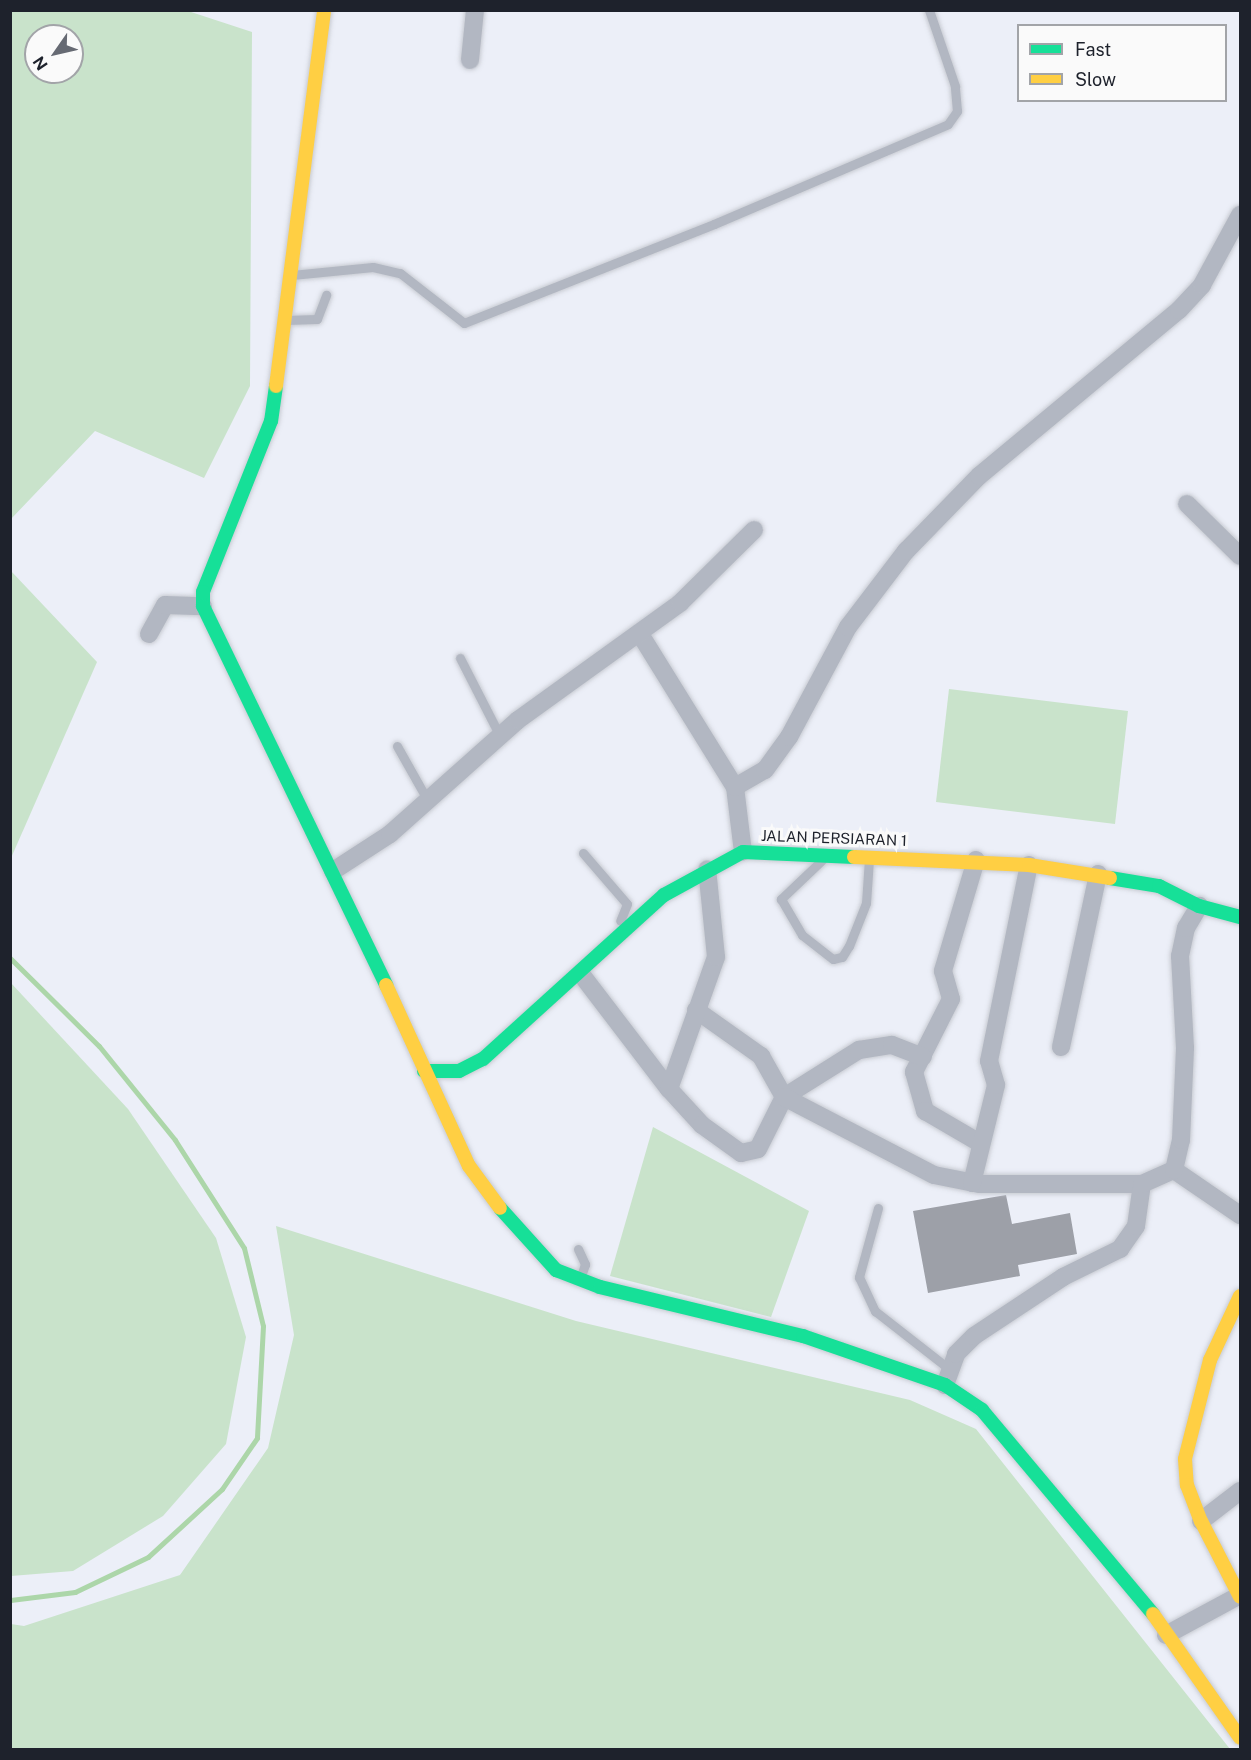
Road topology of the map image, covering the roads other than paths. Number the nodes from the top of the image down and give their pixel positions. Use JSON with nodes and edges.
{"nodes":[{"id":1,"x":324,"y":10,"type":"edge"},
{"id":2,"x":475,"y":10,"type":"edge"},
{"id":3,"x":929,"y":10,"type":"edge"},
{"id":4,"x":470,"y":60,"type":"dead end"},
{"id":5,"x":1240,"y":215,"type":"edge"},
{"id":6,"x":292,"y":275,"type":"junction"},
{"id":7,"x":326,"y":295,"type":"dead end"},
{"id":8,"x":286,"y":320,"type":"junction"},
{"id":9,"x":1187,"y":504,"type":"dead end"},
{"id":10,"x":754,"y":530,"type":"dead end"},
{"id":11,"x":1240,"y":556,"type":"edge"},
{"id":12,"x":203,"y":606,"type":"junction"},
{"id":13,"x":149,"y":634,"type":"dead end"},
{"id":14,"x":640,"y":634,"type":"junction"},
{"id":15,"x":460,"y":658,"type":"dead end"},
{"id":16,"x":500,"y":736,"type":"junction"},
{"id":17,"x":398,"y":746,"type":"dead end"},
{"id":18,"x":735,"y":787,"type":"junction"},
{"id":19,"x":428,"y":801,"type":"junction"},
{"id":20,"x":743,"y":852,"type":"junction"},
{"id":21,"x":583,"y":853,"type":"dead end"},
{"id":22,"x":830,"y":854,"type":"junction"},
{"id":23,"x":869,"y":856,"type":"junction"},
{"id":24,"x":976,"y":860,"type":"junction"},
{"id":25,"x":1029,"y":865,"type":"junction"},
{"id":26,"x":707,"y":869,"type":"junction"},
{"id":27,"x":333,"y":871,"type":"junction"},
{"id":28,"x":1098,"y":874,"type":"junction"},
{"id":29,"x":1199,"y":906,"type":"junction"},
{"id":30,"x":1240,"y":917,"type":"edge"},
{"id":31,"x":617,"y":931,"type":"junction"},
{"id":32,"x":581,"y":974,"type":"junction"},
{"id":33,"x":696,"y":1010,"type":"junction"},
{"id":34,"x":1061,"y":1047,"type":"dead end"},
{"id":35,"x":923,"y":1057,"type":"junction"},
{"id":36,"x":424,"y":1071,"type":"junction"},
{"id":37,"x":669,"y":1089,"type":"junction"},
{"id":38,"x":784,"y":1097,"type":"junction"},
{"id":39,"x":978,"y":1142,"type":"junction"},
{"id":40,"x":1174,"y":1170,"type":"junction"},
{"id":41,"x":972,"y":1183,"type":"junction"},
{"id":42,"x":1142,"y":1184,"type":"junction"},
{"id":43,"x":878,"y":1208,"type":"dead end"},
{"id":44,"x":1240,"y":1215,"type":"edge"},
{"id":45,"x":578,"y":1249,"type":"dead end"},
{"id":46,"x":579,"y":1281,"type":"junction"},
{"id":47,"x":1240,"y":1296,"type":"edge"},
{"id":48,"x":946,"y":1377,"type":"junction"},
{"id":49,"x":1240,"y":1491,"type":"edge"},
{"id":50,"x":1201,"y":1521,"type":"junction"},
{"id":51,"x":1233,"y":1569,"type":"edge"},
{"id":52,"x":1240,"y":1596,"type":"edge"},
{"id":53,"x":1166,"y":1635,"type":"junction"},
{"id":54,"x":1240,"y":1738,"type":"edge"}],
"edges":[{"from":1,"to":6,"type":"street"},
{"from":2,"to":4,"type":"street"},
{"from":3,"to":6,"type":"lane"},
{"from":5,"to":18,"type":"street"},
{"from":6,"to":8,"type":"street"},
{"from":7,"to":8,"type":"lane"},
{"from":8,"to":12,"type":"street"},
{"from":9,"to":11,"type":"street"},
{"from":10,"to":14,"type":"street"},
{"from":12,"to":13,"type":"street"},
{"from":12,"to":27,"type":"street"},
{"from":14,"to":16,"type":"street"},
{"from":14,"to":18,"type":"street"},
{"from":15,"to":16,"type":"lane"},
{"from":16,"to":19,"type":"street"},
{"from":17,"to":19,"type":"lane"},
{"from":18,"to":20,"type":"street"},
{"from":19,"to":27,"type":"street"},
{"from":20,"to":22,"type":"street","name":"JALAN PERSIARAN 1"},
{"from":20,"to":26,"type":"street","name":"JALAN PERSIARAN 1"},
{"from":21,"to":31,"type":"lane"},
{"from":22,"to":23,"type":"street","name":"JALAN PERSIARAN 1"},
{"from":22,"to":23,"type":"lane"},
{"from":23,"to":24,"type":"street","name":"JALAN PERSIARAN 1"},
{"from":24,"to":25,"type":"street","name":"JALAN PERSIARAN 1"},
{"from":24,"to":35,"type":"street"},
{"from":25,"to":28,"type":"street","name":"JALAN PERSIARAN 1"},
{"from":25,"to":39,"type":"street"},
{"from":26,"to":31,"type":"street","name":"JALAN PERSIARAN 1"},
{"from":26,"to":33,"type":"street"},
{"from":27,"to":36,"type":"street"},
{"from":28,"to":29,"type":"street","name":"JALAN PERSIARAN 1"},
{"from":28,"to":34,"type":"street"},
{"from":29,"to":30,"type":"street","name":"JALAN PERSIARAN 1"},
{"from":29,"to":40,"type":"street"},
{"from":31,"to":32,"type":"street","name":"JALAN PERSIARAN 1"},
{"from":32,"to":36,"type":"street","name":"JALAN PERSIARAN 1"},
{"from":32,"to":37,"type":"street"},
{"from":33,"to":37,"type":"street"},
{"from":33,"to":38,"type":"street"},
{"from":35,"to":38,"type":"street"},
{"from":35,"to":39,"type":"street"},
{"from":36,"to":46,"type":"street"},
{"from":37,"to":38,"type":"street"},
{"from":38,"to":41,"type":"street"},
{"from":39,"to":41,"type":"street"},
{"from":40,"to":42,"type":"street"},
{"from":40,"to":44,"type":"street"},
{"from":41,"to":42,"type":"street"},
{"from":42,"to":48,"type":"street"},
{"from":43,"to":48,"type":"lane"},
{"from":45,"to":46,"type":"lane"},
{"from":46,"to":48,"type":"street"},
{"from":47,"to":50,"type":"street"},
{"from":48,"to":53,"type":"street"},
{"from":49,"to":50,"type":"street"},
{"from":50,"to":51,"type":"street"},
{"from":51,"to":52,"type":"street"},
{"from":52,"to":53,"type":"street"},
{"from":53,"to":54,"type":"street"}]}
